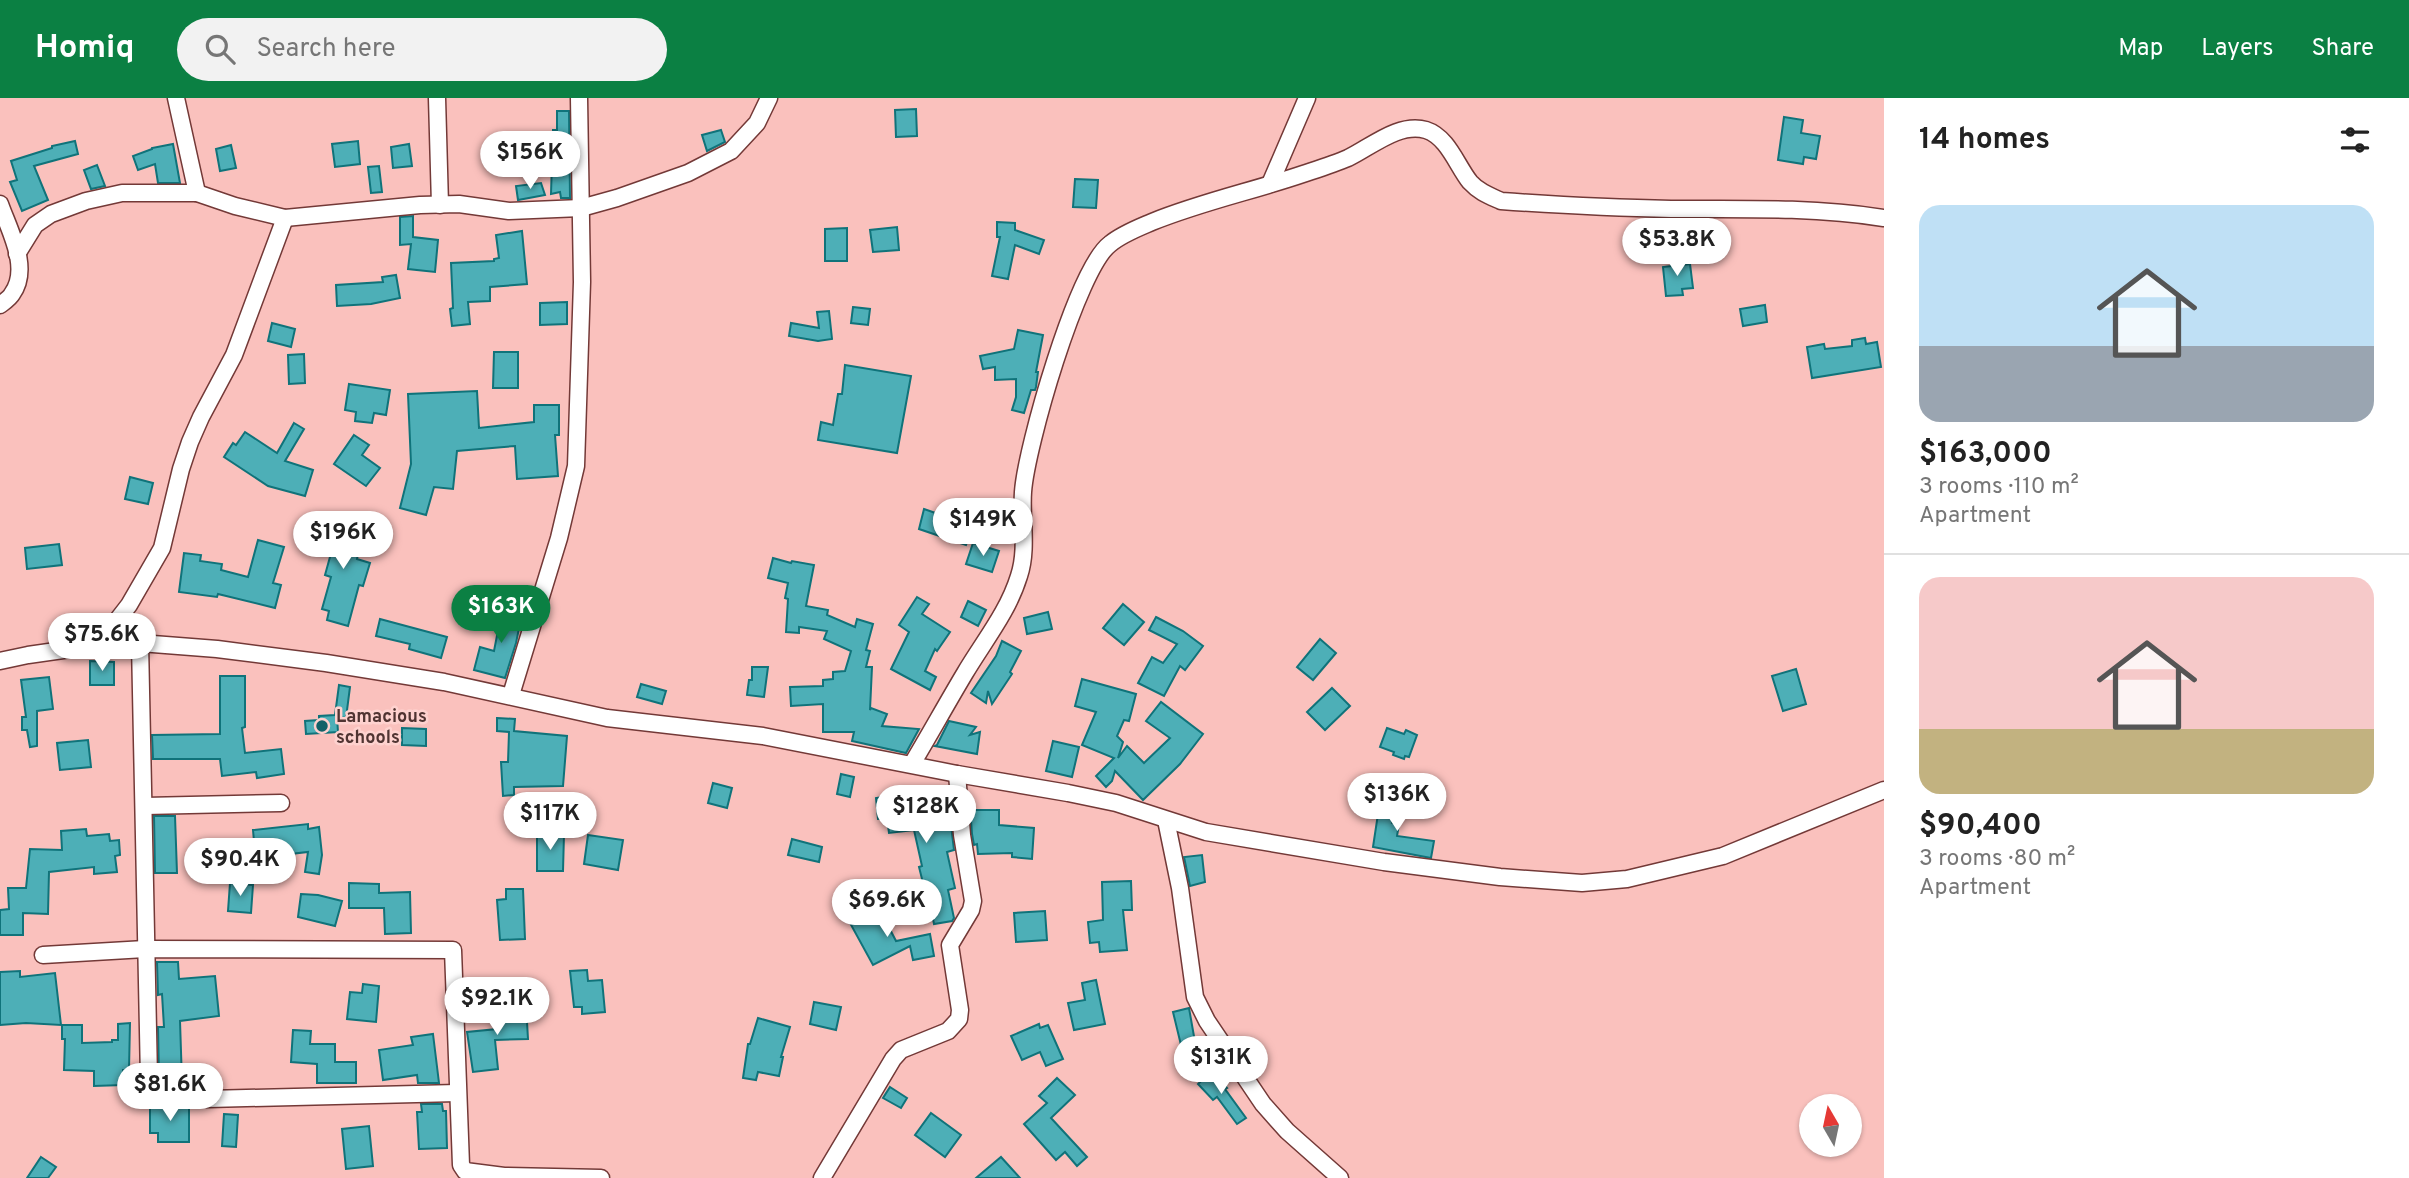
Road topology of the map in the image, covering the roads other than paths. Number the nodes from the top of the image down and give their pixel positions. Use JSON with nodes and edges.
{"nodes":[{"id":1,"x":176,"y":98,"type":"edge"},
{"id":2,"x":437,"y":98,"type":"edge"},
{"id":3,"x":579,"y":98,"type":"edge"},
{"id":4,"x":769,"y":98,"type":"edge"},
{"id":5,"x":1307,"y":98,"type":"edge"},
{"id":6,"x":1270,"y":184,"type":"junction"},
{"id":7,"x":197,"y":193,"type":"junction"},
{"id":8,"x":0,"y":204,"type":"edge"},
{"id":9,"x":440,"y":205,"type":"junction"},
{"id":10,"x":581,"y":208,"type":"junction"},
{"id":11,"x":285,"y":218,"type":"junction"},
{"id":12,"x":1884,"y":218,"type":"edge"},
{"id":13,"x":17,"y":254,"type":"junction"},
{"id":14,"x":0,"y":305,"type":"edge"},
{"id":15,"x":140,"y":643,"type":"junction"},
{"id":16,"x":98,"y":645,"type":"junction"},
{"id":17,"x":0,"y":661,"type":"edge"},
{"id":18,"x":511,"y":695,"type":"junction"},
{"id":19,"x":912,"y":764,"type":"junction"},
{"id":20,"x":957,"y":774,"type":"junction"},
{"id":21,"x":1884,"y":790,"type":"edge"},
{"id":22,"x":281,"y":803,"type":"dead end"},
{"id":23,"x":145,"y":806,"type":"junction"},
{"id":24,"x":1166,"y":820,"type":"junction"},
{"id":25,"x":145,"y":948,"type":"junction"},
{"id":26,"x":43,"y":955,"type":"dead end"},
{"id":27,"x":457,"y":1093,"type":"junction"},
{"id":28,"x":601,"y":1178,"type":"edge"},
{"id":29,"x":822,"y":1178,"type":"edge"},
{"id":30,"x":1340,"y":1178,"type":"edge"}],
"edges":[{"from":1,"to":7,"type":"street"},
{"from":2,"to":9,"type":"street"},
{"from":3,"to":10,"type":"street"},
{"from":4,"to":10,"type":"street"},
{"from":5,"to":6,"type":"street"},
{"from":6,"to":12,"type":"street"},
{"from":6,"to":19,"type":"street"},
{"from":7,"to":11,"type":"street"},
{"from":7,"to":13,"type":"street"},
{"from":8,"to":13,"type":"street"},
{"from":9,"to":10,"type":"street"},
{"from":9,"to":11,"type":"street"},
{"from":10,"to":18,"type":"street"},
{"from":11,"to":16,"type":"street"},
{"from":13,"to":14,"type":"street"},
{"from":15,"to":16,"type":"street"},
{"from":15,"to":18,"type":"street"},
{"from":15,"to":23,"type":"street"},
{"from":16,"to":17,"type":"street"},
{"from":18,"to":19,"type":"street"},
{"from":19,"to":20,"type":"street"},
{"from":20,"to":24,"type":"street"},
{"from":20,"to":29,"type":"street"},
{"from":21,"to":24,"type":"street"},
{"from":22,"to":23,"type":"street"},
{"from":23,"to":25,"type":"street"},
{"from":24,"to":30,"type":"street"},
{"from":25,"to":26,"type":"street"},
{"from":25,"to":27,"type":"street"},
{"from":25,"to":27,"type":"street"},
{"from":27,"to":28,"type":"street"}]}
